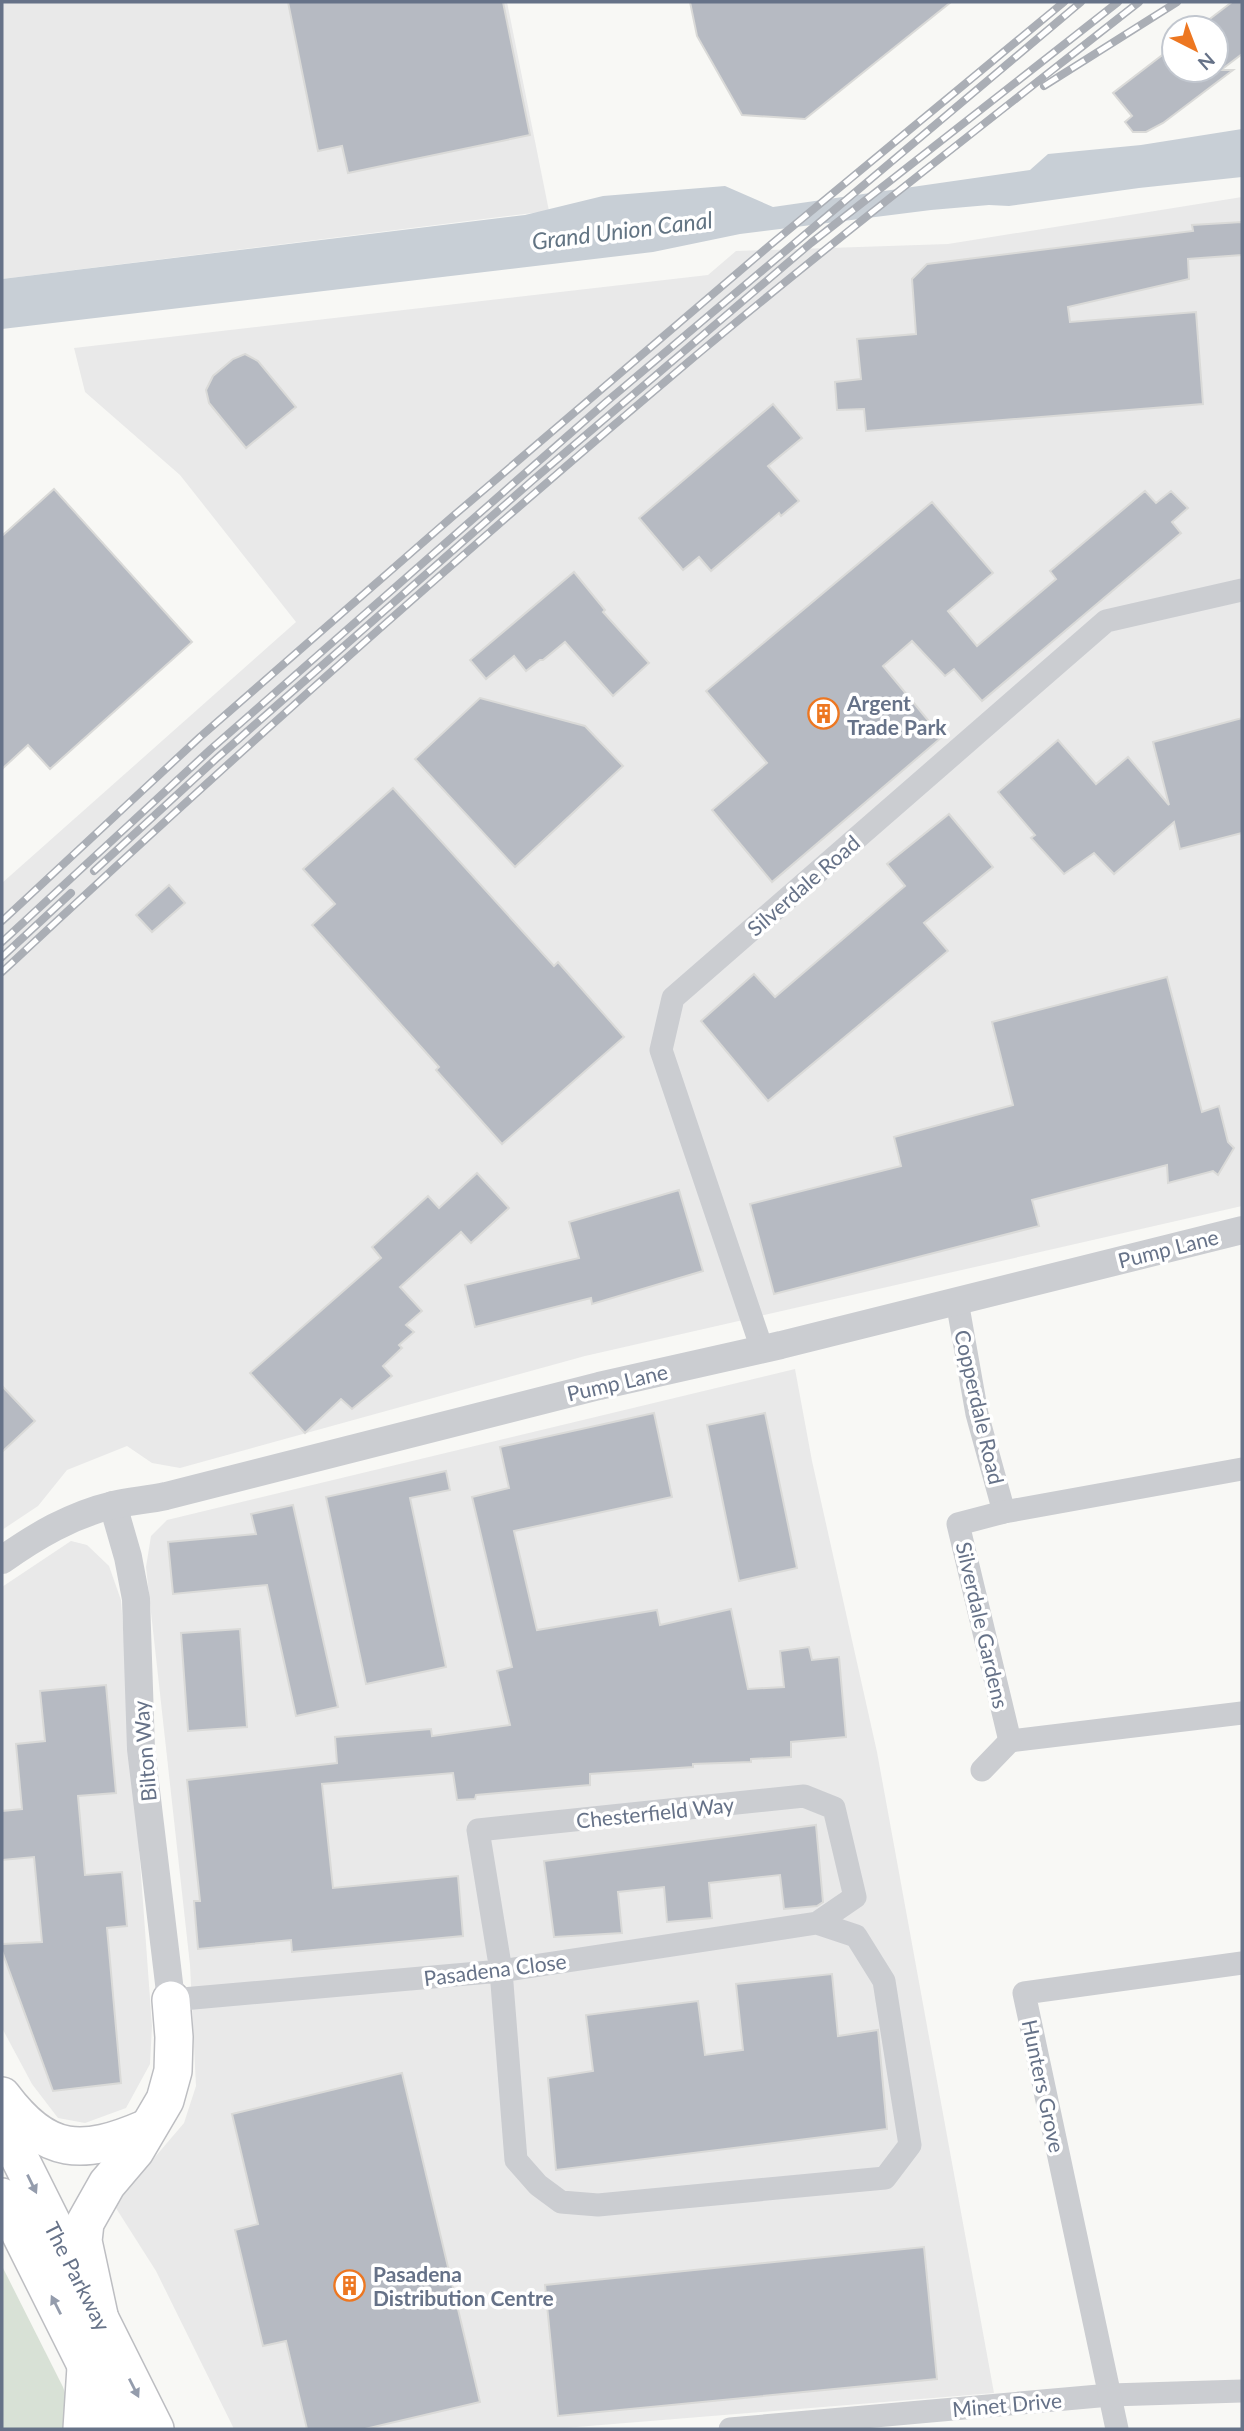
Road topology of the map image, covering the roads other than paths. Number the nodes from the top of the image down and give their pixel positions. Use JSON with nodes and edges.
{"nodes":[{"id":1,"x":1242,"y":590,"type":"edge"},
{"id":2,"x":1242,"y":1230,"type":"edge"},
{"id":3,"x":957,"y":1301,"type":"junction"},
{"id":4,"x":762,"y":1349,"type":"junction"},
{"id":5,"x":1242,"y":1469,"type":"edge"},
{"id":6,"x":113,"y":1505,"type":"junction"},
{"id":7,"x":1004,"y":1512,"type":"junction"},
{"id":8,"x":2,"y":1560,"type":"edge"},
{"id":9,"x":1242,"y":1713,"type":"edge"},
{"id":10,"x":1010,"y":1741,"type":"junction"},
{"id":11,"x":982,"y":1770,"type":"dead end"},
{"id":12,"x":817,"y":1923,"type":"junction"},
{"id":13,"x":1242,"y":1963,"type":"edge"},
{"id":14,"x":501,"y":1971,"type":"junction"},
{"id":15,"x":171,"y":2000,"type":"junction"},
{"id":16,"x":2,"y":2096,"type":"edge"},
{"id":17,"x":2,"y":2123,"type":"edge"},
{"id":18,"x":147,"y":2128,"type":"junction"},
{"id":19,"x":2,"y":2197,"type":"edge"},
{"id":20,"x":100,"y":2320,"type":"junction"},
{"id":21,"x":86,"y":2366,"type":"junction"},
{"id":22,"x":1242,"y":2391,"type":"edge"},
{"id":23,"x":1110,"y":2395,"type":"junction"},
{"id":24,"x":82,"y":2429,"type":"edge"},
{"id":25,"x":118,"y":2429,"type":"edge"},
{"id":26,"x":155,"y":2429,"type":"edge"},
{"id":27,"x":730,"y":2429,"type":"edge"},
{"id":28,"x":1117,"y":2429,"type":"edge"}],
"edges":[{"from":1,"to":4,"type":"street","name":"Silverdale Road"},
{"from":2,"to":3,"type":"street","name":"Pump Lane"},
{"from":3,"to":4,"type":"street","name":"Pump Lane"},
{"from":3,"to":7,"type":"street","name":"Copperdale Road"},
{"from":4,"to":6,"type":"street","name":"Pump Lane"},
{"from":5,"to":7,"type":"street","name":"Silverdale Gardens"},
{"from":6,"to":8,"type":"street","name":"Pump Lane"},
{"from":6,"to":15,"type":"street","name":"Bilton Way"},
{"from":7,"to":10,"type":"street","name":"Silverdale Gardens"},
{"from":9,"to":10,"type":"street"},
{"from":10,"to":11,"type":"street"},
{"from":12,"to":14,"type":"street","name":"Pasadena Close"},
{"from":12,"to":14,"type":"street","name":"Chesterfield Way"},
{"from":12,"to":14,"type":"street"},
{"from":13,"to":23,"type":"street","name":"Hunters Grove"},
{"from":14,"to":15,"type":"street","name":"Pasadena Close"},
{"from":15,"to":18,"type":"highway"},
{"from":16,"to":18,"type":"highway"},
{"from":17,"to":20,"type":"highway","name":"The Parkway","one_way":true},
{"from":18,"to":20,"type":"highway"},
{"from":21,"to":19,"type":"highway","name":"The Parkway","one_way":true},
{"from":20,"to":26,"type":"highway","name":"The Parkway","one_way":true},
{"from":21,"to":24,"type":"highway"},
{"from":21,"to":25,"type":"highway","name":"The Parkway"},
{"from":22,"to":23,"type":"street","name":"Minet Drive"},
{"from":23,"to":27,"type":"street","name":"Minet Drive"},
{"from":23,"to":28,"type":"street"}]}
